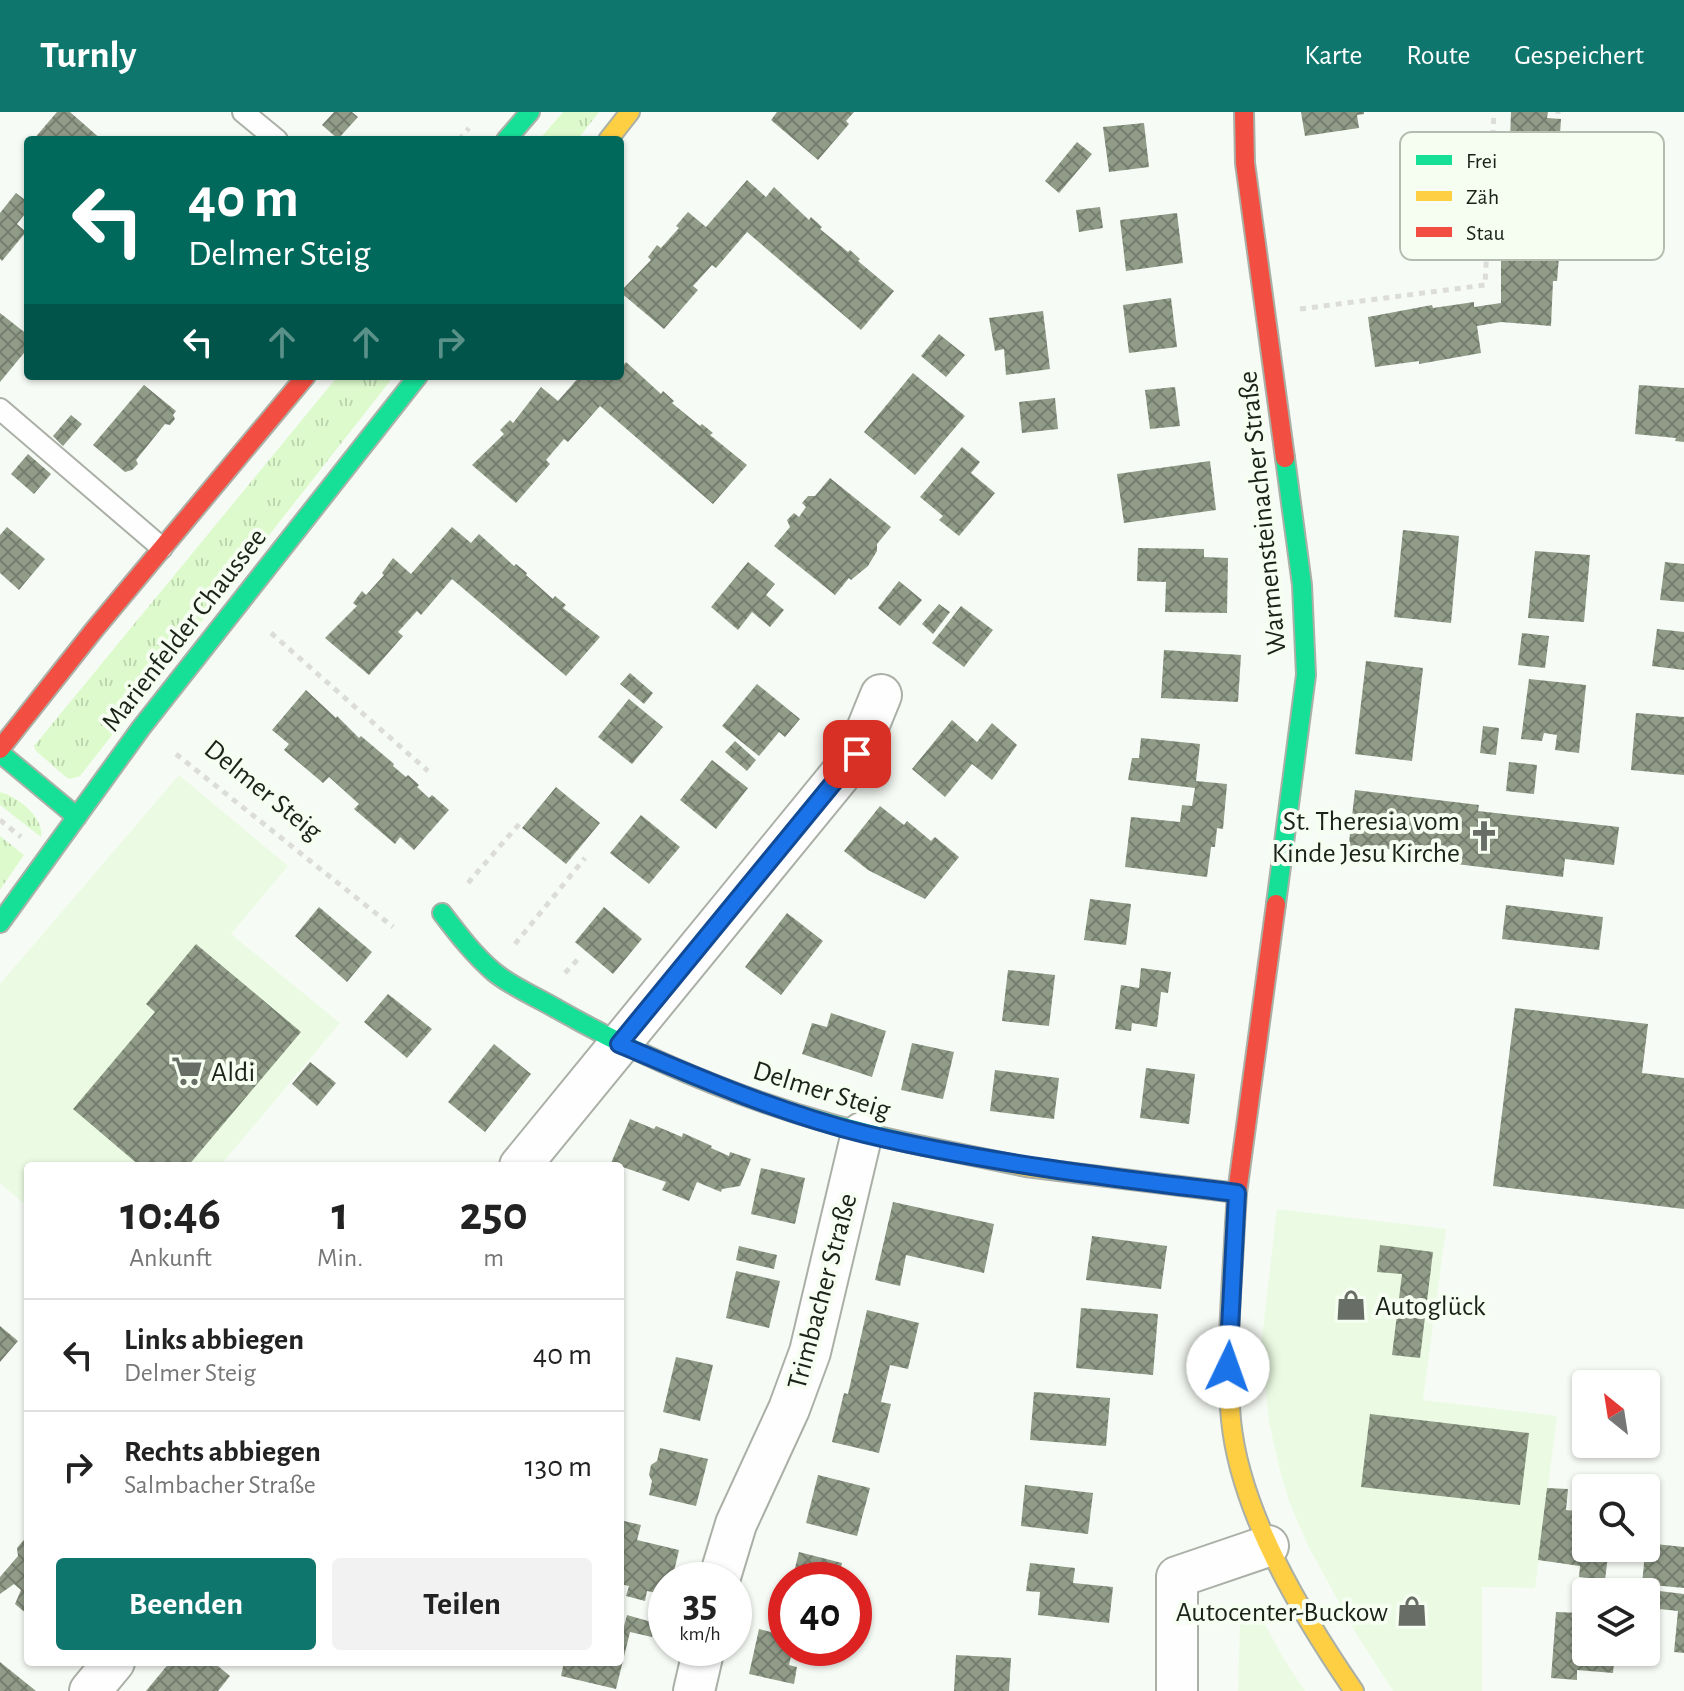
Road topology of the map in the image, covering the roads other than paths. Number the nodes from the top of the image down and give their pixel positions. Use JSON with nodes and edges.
{"nodes":[{"id":1,"x":243,"y":112,"type":"edge"},
{"id":2,"x":530,"y":112,"type":"edge"},
{"id":3,"x":630,"y":112,"type":"edge"},
{"id":4,"x":1244,"y":112,"type":"edge"},
{"id":5,"x":272,"y":136,"type":"edge"},
{"id":6,"x":509,"y":136,"type":"edge"},
{"id":7,"x":611,"y":136,"type":"edge"},
{"id":8,"x":303,"y":380,"type":"edge"},
{"id":9,"x":415,"y":380,"type":"edge"},
{"id":10,"x":0,"y":409,"type":"edge"},
{"id":11,"x":162,"y":548,"type":"junction"},
{"id":12,"x":881,"y":695,"type":"dead end"},
{"id":13,"x":3,"y":740,"type":"edge"},
{"id":14,"x":77,"y":817,"type":"junction"},
{"id":15,"x":442,"y":913,"type":"dead end"},
{"id":16,"x":0,"y":923,"type":"edge"},
{"id":17,"x":619,"y":1044,"type":"junction"},
{"id":18,"x":862,"y":1133,"type":"junction"},
{"id":19,"x":523,"y":1162,"type":"edge"},
{"id":20,"x":1237,"y":1193,"type":"junction"},
{"id":21,"x":1268,"y":1546,"type":"junction"},
{"id":22,"x":724,"y":1562,"type":"edge"},
{"id":23,"x":111,"y":1666,"type":"edge"},
{"id":24,"x":700,"y":1666,"type":"edge"},
{"id":25,"x":90,"y":1691,"type":"edge"},
{"id":26,"x":694,"y":1691,"type":"edge"},
{"id":27,"x":1177,"y":1691,"type":"edge"},
{"id":28,"x":1354,"y":1691,"type":"edge"}],
"edges":[{"from":1,"to":5,"type":"lane"},
{"from":2,"to":6,"type":"street"},
{"from":3,"to":7,"type":"street"},
{"from":4,"to":20,"type":"street","name":"Warmensteinacher Straße"},
{"from":8,"to":11,"type":"street"},
{"from":9,"to":14,"type":"street","name":"Marienfelder Chaussee"},
{"from":10,"to":11,"type":"lane"},
{"from":11,"to":13,"type":"street"},
{"from":12,"to":17,"type":"street"},
{"from":13,"to":14,"type":"street"},
{"from":14,"to":16,"type":"street","name":"Marienfelder Chaussee"},
{"from":15,"to":17,"type":"street","name":"Delmer Steig"},
{"from":17,"to":18,"type":"street","name":"Delmer Steig"},
{"from":17,"to":19,"type":"street"},
{"from":18,"to":20,"type":"street","name":"Delmer Steig"},
{"from":18,"to":22,"type":"street","name":"Trimbacher Straße"},
{"from":20,"to":21,"type":"street","name":"Warmensteinacher Straße"},
{"from":21,"to":27,"type":"street"},
{"from":21,"to":28,"type":"street","name":"Warmensteinacher Straße"},
{"from":23,"to":25,"type":"street"},
{"from":24,"to":26,"type":"street"}]}
